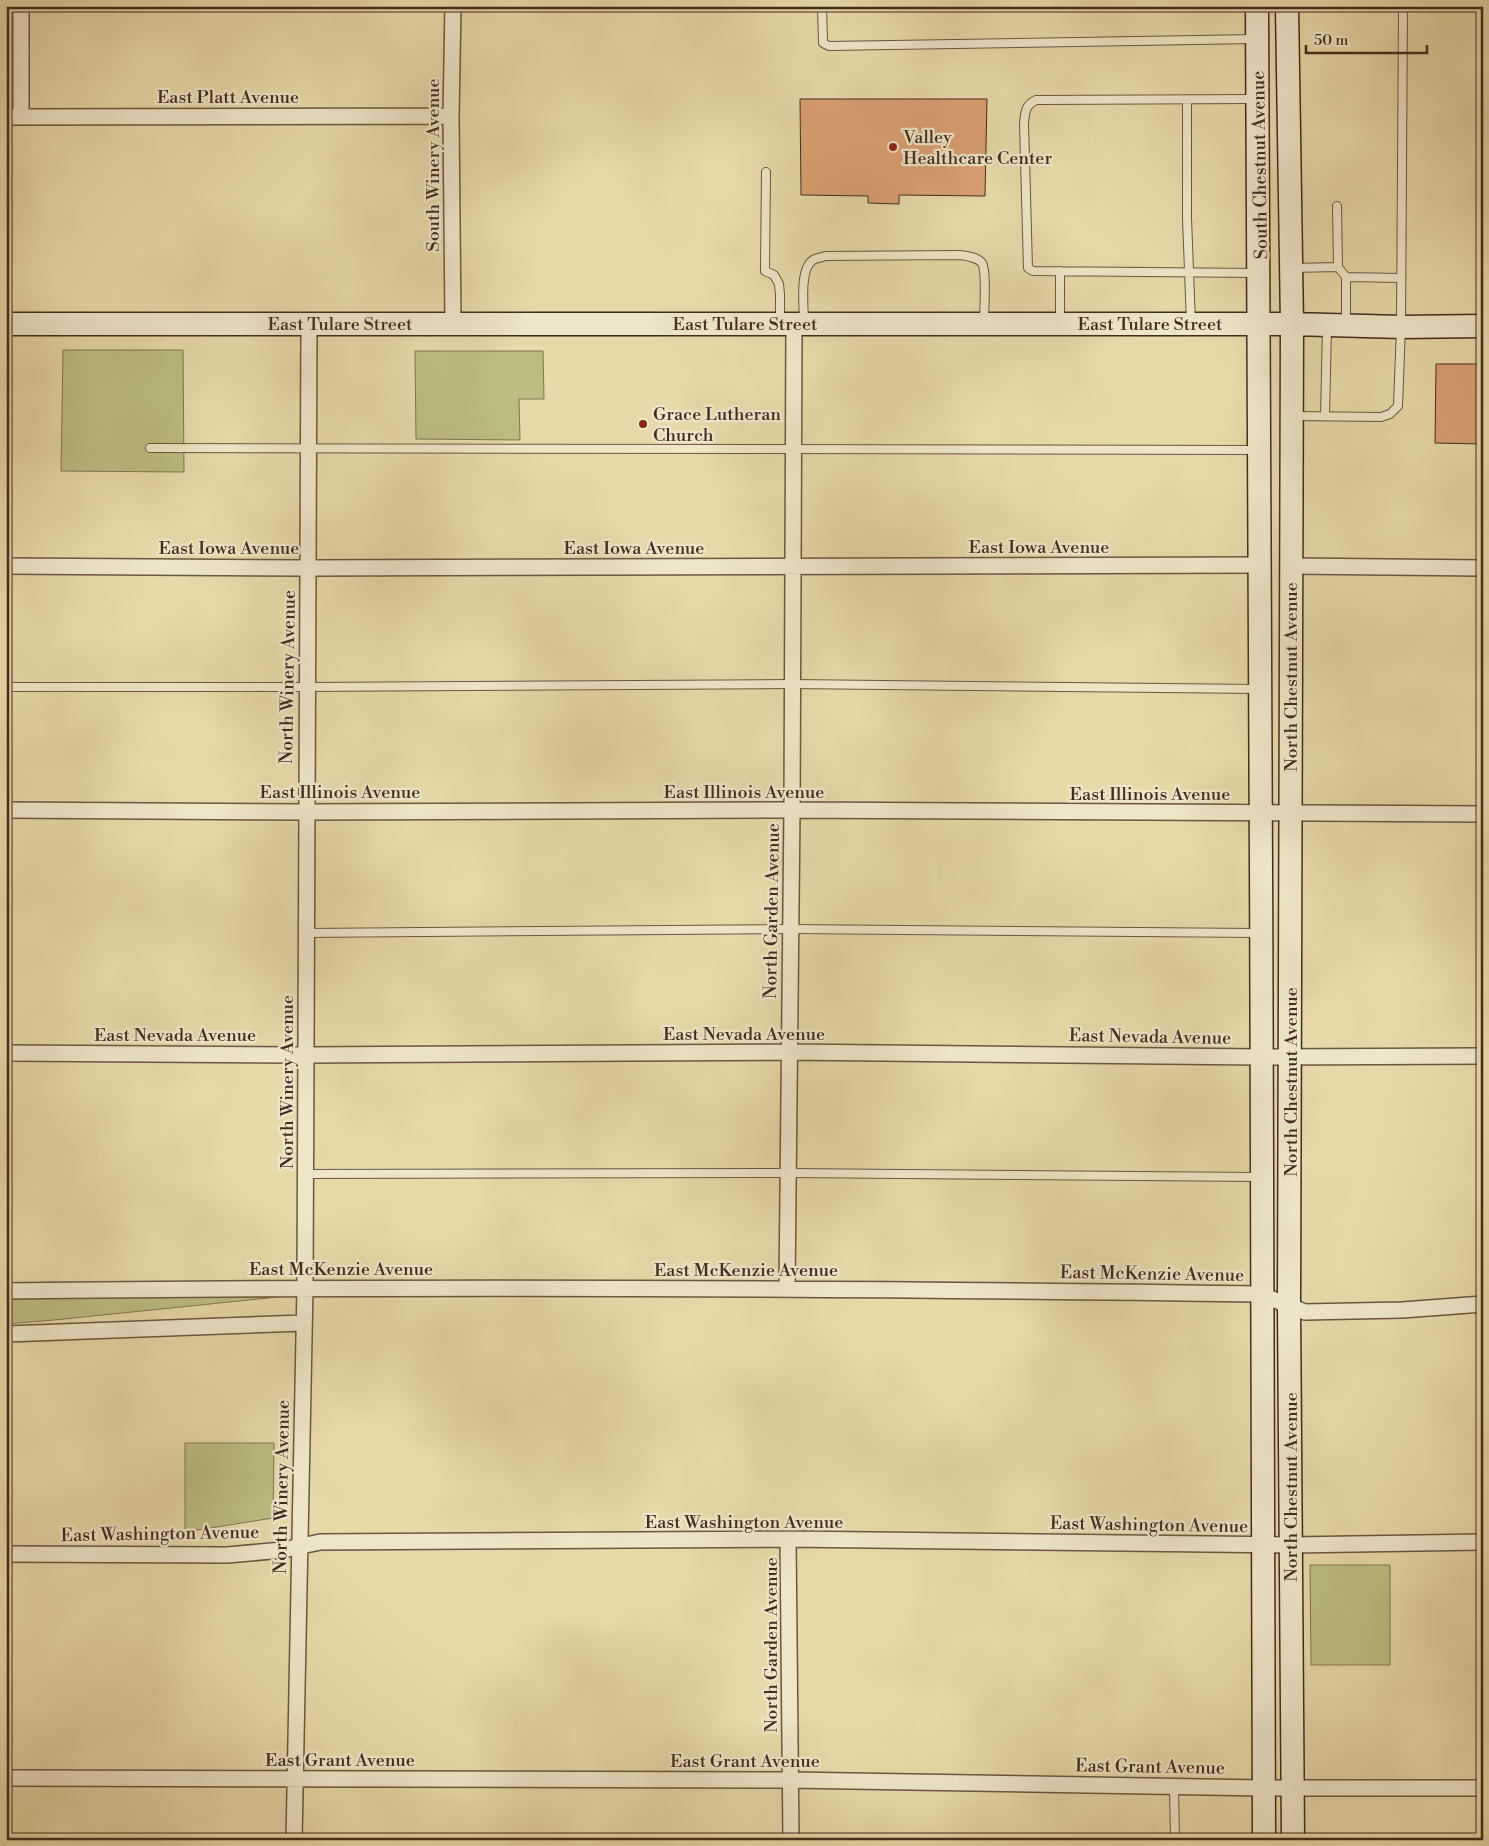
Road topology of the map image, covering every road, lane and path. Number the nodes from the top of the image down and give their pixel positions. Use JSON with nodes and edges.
{"nodes":[{"id":1,"x":21,"y":6,"type":"edge"},
{"id":2,"x":453,"y":6,"type":"edge"},
{"id":3,"x":822,"y":6,"type":"edge"},
{"id":4,"x":1258,"y":6,"type":"edge"},
{"id":5,"x":1287,"y":6,"type":"edge"},
{"id":6,"x":1403,"y":6,"type":"edge"},
{"id":7,"x":1258,"y":39,"type":"junction"},
{"id":8,"x":1259,"y":99,"type":"junction"},
{"id":9,"x":1186,"y":100,"type":"junction"},
{"id":10,"x":451,"y":116,"type":"junction"},
{"id":11,"x":14,"y":117,"type":"edge"},
{"id":12,"x":766,"y":172,"type":"dead end"},
{"id":13,"x":1337,"y":206,"type":"dead end"},
{"id":14,"x":1338,"y":267,"type":"junction"},
{"id":15,"x":1291,"y":268,"type":"junction"},
{"id":16,"x":1060,"y":271,"type":"junction"},
{"id":17,"x":1189,"y":273,"type":"junction"},
{"id":18,"x":1261,"y":274,"type":"junction"},
{"id":19,"x":1346,"y":277,"type":"junction"},
{"id":20,"x":1401,"y":278,"type":"junction"},
{"id":21,"x":6,"y":324,"type":"edge"},
{"id":22,"x":309,"y":324,"type":"junction"},
{"id":23,"x":453,"y":324,"type":"junction"},
{"id":24,"x":793,"y":324,"type":"junction"},
{"id":25,"x":984,"y":324,"type":"junction"},
{"id":26,"x":1060,"y":324,"type":"junction"},
{"id":27,"x":1191,"y":324,"type":"junction"},
{"id":28,"x":1261,"y":324,"type":"junction"},
{"id":29,"x":1292,"y":324,"type":"junction"},
{"id":30,"x":1336,"y":325,"type":"junction"},
{"id":31,"x":1483,"y":326,"type":"edge"},
{"id":32,"x":1400,"y":327,"type":"junction"},
{"id":33,"x":1291,"y":416,"type":"junction"},
{"id":34,"x":1325,"y":416,"type":"junction"},
{"id":35,"x":150,"y":448,"type":"dead end"},
{"id":36,"x":308,"y":448,"type":"junction"},
{"id":37,"x":795,"y":448,"type":"junction"},
{"id":38,"x":1262,"y":450,"type":"junction"},
{"id":39,"x":1262,"y":565,"type":"junction"},
{"id":40,"x":6,"y":566,"type":"edge"},
{"id":41,"x":792,"y":566,"type":"junction"},
{"id":42,"x":1291,"y":566,"type":"junction"},
{"id":43,"x":308,"y":568,"type":"junction"},
{"id":44,"x":1483,"y":568,"type":"edge"},
{"id":45,"x":792,"y":684,"type":"junction"},
{"id":46,"x":6,"y":687,"type":"edge"},
{"id":47,"x":306,"y":687,"type":"junction"},
{"id":48,"x":1291,"y":688,"type":"junction"},
{"id":49,"x":1261,"y":690,"type":"junction"},
{"id":50,"x":6,"y":810,"type":"edge"},
{"id":51,"x":792,"y":810,"type":"junction"},
{"id":52,"x":306,"y":812,"type":"junction"},
{"id":53,"x":1261,"y":814,"type":"junction"},
{"id":54,"x":1291,"y":814,"type":"junction"},
{"id":55,"x":1483,"y":814,"type":"edge"},
{"id":56,"x":790,"y":929,"type":"junction"},
{"id":57,"x":306,"y":933,"type":"junction"},
{"id":58,"x":1260,"y":933,"type":"junction"},
{"id":59,"x":788,"y":1052,"type":"junction"},
{"id":60,"x":6,"y":1053,"type":"edge"},
{"id":61,"x":305,"y":1055,"type":"junction"},
{"id":62,"x":1483,"y":1056,"type":"edge"},
{"id":63,"x":1260,"y":1057,"type":"junction"},
{"id":64,"x":1291,"y":1057,"type":"junction"},
{"id":65,"x":788,"y":1173,"type":"junction"},
{"id":66,"x":305,"y":1174,"type":"junction"},
{"id":67,"x":1260,"y":1177,"type":"junction"},
{"id":68,"x":304,"y":1287,"type":"junction"},
{"id":69,"x":787,"y":1288,"type":"junction"},
{"id":70,"x":6,"y":1291,"type":"edge"},
{"id":71,"x":1260,"y":1294,"type":"junction"},
{"id":72,"x":1483,"y":1304,"type":"edge"},
{"id":73,"x":1289,"y":1306,"type":"junction"},
{"id":74,"x":303,"y":1323,"type":"junction"},
{"id":75,"x":6,"y":1334,"type":"edge"},
{"id":76,"x":788,"y":1540,"type":"junction"},
{"id":77,"x":1483,"y":1542,"type":"edge"},
{"id":78,"x":1262,"y":1544,"type":"junction"},
{"id":79,"x":1291,"y":1544,"type":"junction"},
{"id":80,"x":301,"y":1546,"type":"junction"},
{"id":81,"x":6,"y":1554,"type":"edge"},
{"id":82,"x":6,"y":1778,"type":"edge"},
{"id":83,"x":295,"y":1779,"type":"junction"},
{"id":84,"x":790,"y":1780,"type":"junction"},
{"id":85,"x":1174,"y":1786,"type":"junction"},
{"id":86,"x":1293,"y":1787,"type":"junction"},
{"id":87,"x":1263,"y":1788,"type":"junction"},
{"id":88,"x":1483,"y":1788,"type":"edge"},
{"id":89,"x":294,"y":1840,"type":"edge"},
{"id":90,"x":791,"y":1840,"type":"edge"},
{"id":91,"x":1175,"y":1840,"type":"edge"},
{"id":92,"x":1264,"y":1840,"type":"edge"},
{"id":93,"x":1293,"y":1840,"type":"edge"}],
"edges":[{"from":1,"to":11,"type":"street"},
{"from":2,"to":10,"type":"street","name":"South Winery Avenue"},
{"from":3,"to":7,"type":"lane"},
{"from":4,"to":7,"type":"main road","name":"South Chestnut Avenue"},
{"from":5,"to":15,"type":"main road","name":"South Chestnut Avenue"},
{"from":6,"to":20,"type":"lane"},
{"from":7,"to":8,"type":"main road","name":"South Chestnut Avenue"},
{"from":8,"to":9,"type":"lane"},
{"from":8,"to":18,"type":"main road","name":"South Chestnut Avenue"},
{"from":9,"to":16,"type":"lane"},
{"from":9,"to":17,"type":"lane"},
{"from":10,"to":11,"type":"street","name":"East Platt Avenue"},
{"from":10,"to":23,"type":"street","name":"South Winery Avenue"},
{"from":12,"to":24,"type":"lane"},
{"from":13,"to":14,"type":"lane"},
{"from":14,"to":15,"type":"lane"},
{"from":14,"to":19,"type":"lane"},
{"from":15,"to":29,"type":"main road","name":"South Chestnut Avenue"},
{"from":16,"to":17,"type":"lane"},
{"from":16,"to":26,"type":"lane"},
{"from":17,"to":18,"type":"lane"},
{"from":17,"to":27,"type":"lane"},
{"from":18,"to":28,"type":"main road","name":"South Chestnut Avenue"},
{"from":19,"to":20,"type":"lane"},
{"from":19,"to":30,"type":"lane"},
{"from":20,"to":32,"type":"lane"},
{"from":21,"to":22,"type":"main road","name":"East Tulare Street"},
{"from":22,"to":23,"type":"main road","name":"East Tulare Street"},
{"from":22,"to":36,"type":"street","name":"North Winery Avenue"},
{"from":23,"to":24,"type":"main road","name":"East Tulare Street"},
{"from":24,"to":25,"type":"main road","name":"East Tulare Street"},
{"from":24,"to":25,"type":"lane"},
{"from":24,"to":37,"type":"street","name":"North Garden Avenue"},
{"from":25,"to":26,"type":"main road","name":"East Tulare Street"},
{"from":26,"to":27,"type":"main road","name":"East Tulare Street"},
{"from":27,"to":28,"type":"main road","name":"East Tulare Street"},
{"from":28,"to":29,"type":"main road","name":"East Tulare Street"},
{"from":28,"to":38,"type":"main road","name":"North Chestnut Avenue"},
{"from":29,"to":30,"type":"main road","name":"East Tulare Street"},
{"from":29,"to":33,"type":"main road","name":"North Chestnut Avenue"},
{"from":30,"to":32,"type":"main road","name":"East Tulare Street"},
{"from":30,"to":34,"type":"lane"},
{"from":31,"to":32,"type":"main road","name":"East Tulare Street"},
{"from":32,"to":34,"type":"lane"},
{"from":33,"to":34,"type":"lane"},
{"from":33,"to":42,"type":"main road","name":"North Chestnut Avenue"},
{"from":35,"to":36,"type":"lane"},
{"from":36,"to":37,"type":"lane"},
{"from":36,"to":43,"type":"street","name":"North Winery Avenue"},
{"from":37,"to":38,"type":"lane"},
{"from":37,"to":41,"type":"street","name":"North Garden Avenue"},
{"from":38,"to":39,"type":"main road","name":"North Chestnut Avenue"},
{"from":39,"to":41,"type":"street","name":"East Iowa Avenue"},
{"from":39,"to":48,"type":"main road"},
{"from":39,"to":49,"type":"main road","name":"North Chestnut Avenue"},
{"from":40,"to":43,"type":"street","name":"East Iowa Avenue"},
{"from":41,"to":43,"type":"street","name":"East Iowa Avenue"},
{"from":41,"to":45,"type":"street","name":"North Garden Avenue"},
{"from":42,"to":44,"type":"street"},
{"from":42,"to":48,"type":"main road","name":"North Chestnut Avenue"},
{"from":43,"to":47,"type":"street","name":"North Winery Avenue"},
{"from":45,"to":47,"type":"lane"},
{"from":45,"to":49,"type":"lane"},
{"from":45,"to":51,"type":"street","name":"North Garden Avenue"},
{"from":46,"to":47,"type":"lane"},
{"from":47,"to":52,"type":"street","name":"North Winery Avenue"},
{"from":48,"to":54,"type":"main road","name":"North Chestnut Avenue"},
{"from":49,"to":53,"type":"main road","name":"North Chestnut Avenue"},
{"from":50,"to":52,"type":"street","name":"East Illinois Avenue"},
{"from":51,"to":52,"type":"street","name":"East Illinois Avenue"},
{"from":51,"to":53,"type":"street","name":"East Illinois Avenue"},
{"from":51,"to":56,"type":"street","name":"North Garden Avenue"},
{"from":52,"to":57,"type":"street","name":"North Winery Avenue"},
{"from":53,"to":54,"type":"street","name":"East Illinois Avenue"},
{"from":53,"to":58,"type":"main road","name":"North Chestnut Avenue"},
{"from":54,"to":55,"type":"street","name":"East Illinois Avenue"},
{"from":54,"to":64,"type":"main road","name":"North Chestnut Avenue"},
{"from":56,"to":57,"type":"lane"},
{"from":56,"to":58,"type":"lane"},
{"from":56,"to":59,"type":"street","name":"North Garden Avenue"},
{"from":57,"to":61,"type":"street","name":"North Winery Avenue"},
{"from":58,"to":63,"type":"main road","name":"North Chestnut Avenue"},
{"from":59,"to":61,"type":"street","name":"East Nevada Avenue"},
{"from":59,"to":63,"type":"street","name":"East Nevada Avenue"},
{"from":59,"to":65,"type":"street","name":"North Garden Avenue"},
{"from":60,"to":61,"type":"street","name":"East Nevada Avenue"},
{"from":61,"to":66,"type":"street","name":"North Winery Avenue"},
{"from":62,"to":64,"type":"street","name":"East Nevada Avenue"},
{"from":63,"to":64,"type":"street","name":"East Nevada Avenue"},
{"from":63,"to":67,"type":"main road","name":"North Chestnut Avenue"},
{"from":64,"to":73,"type":"main road","name":"North Chestnut Avenue"},
{"from":65,"to":66,"type":"lane"},
{"from":65,"to":67,"type":"lane"},
{"from":65,"to":69,"type":"street","name":"North Garden Avenue"},
{"from":66,"to":68,"type":"street","name":"North Winery Avenue"},
{"from":67,"to":71,"type":"main road","name":"North Chestnut Avenue"},
{"from":68,"to":69,"type":"street","name":"East McKenzie Avenue"},
{"from":68,"to":70,"type":"street","name":"East McKenzie Avenue"},
{"from":68,"to":74,"type":"street","name":"North Winery Avenue"},
{"from":69,"to":71,"type":"street","name":"East McKenzie Avenue"},
{"from":71,"to":73,"type":"street","name":"East McKenzie Avenue"},
{"from":71,"to":78,"type":"main road","name":"North Chestnut Avenue"},
{"from":72,"to":73,"type":"street","name":"East McKenzie Avenue"},
{"from":73,"to":79,"type":"main road","name":"North Chestnut Avenue"},
{"from":74,"to":75,"type":"street"},
{"from":74,"to":80,"type":"street","name":"North Winery Avenue"},
{"from":76,"to":78,"type":"street","name":"East Washington Avenue"},
{"from":76,"to":80,"type":"street","name":"East Washington Avenue"},
{"from":76,"to":84,"type":"street","name":"North Garden Avenue"},
{"from":77,"to":79,"type":"street","name":"East Washington Avenue"},
{"from":78,"to":79,"type":"street","name":"East Washington Avenue"},
{"from":78,"to":87,"type":"main road","name":"North Chestnut Avenue"},
{"from":79,"to":86,"type":"main road","name":"North Chestnut Avenue"},
{"from":80,"to":81,"type":"street","name":"East Washington Avenue"},
{"from":80,"to":83,"type":"street","name":"North Winery Avenue"},
{"from":82,"to":83,"type":"street","name":"East Grant Avenue"},
{"from":83,"to":84,"type":"street","name":"East Grant Avenue"},
{"from":83,"to":89,"type":"street","name":"North Winery Avenue"},
{"from":84,"to":85,"type":"street","name":"East Grant Avenue"},
{"from":84,"to":90,"type":"street","name":"North Garden Avenue"},
{"from":85,"to":87,"type":"street","name":"East Grant Avenue"},
{"from":85,"to":91,"type":"lane"},
{"from":86,"to":87,"type":"street","name":"East Grant Avenue"},
{"from":86,"to":88,"type":"street","name":"East Grant Avenue"},
{"from":86,"to":93,"type":"main road","name":"North Chestnut Avenue"},
{"from":87,"to":92,"type":"main road","name":"North Chestnut Avenue"}]}
